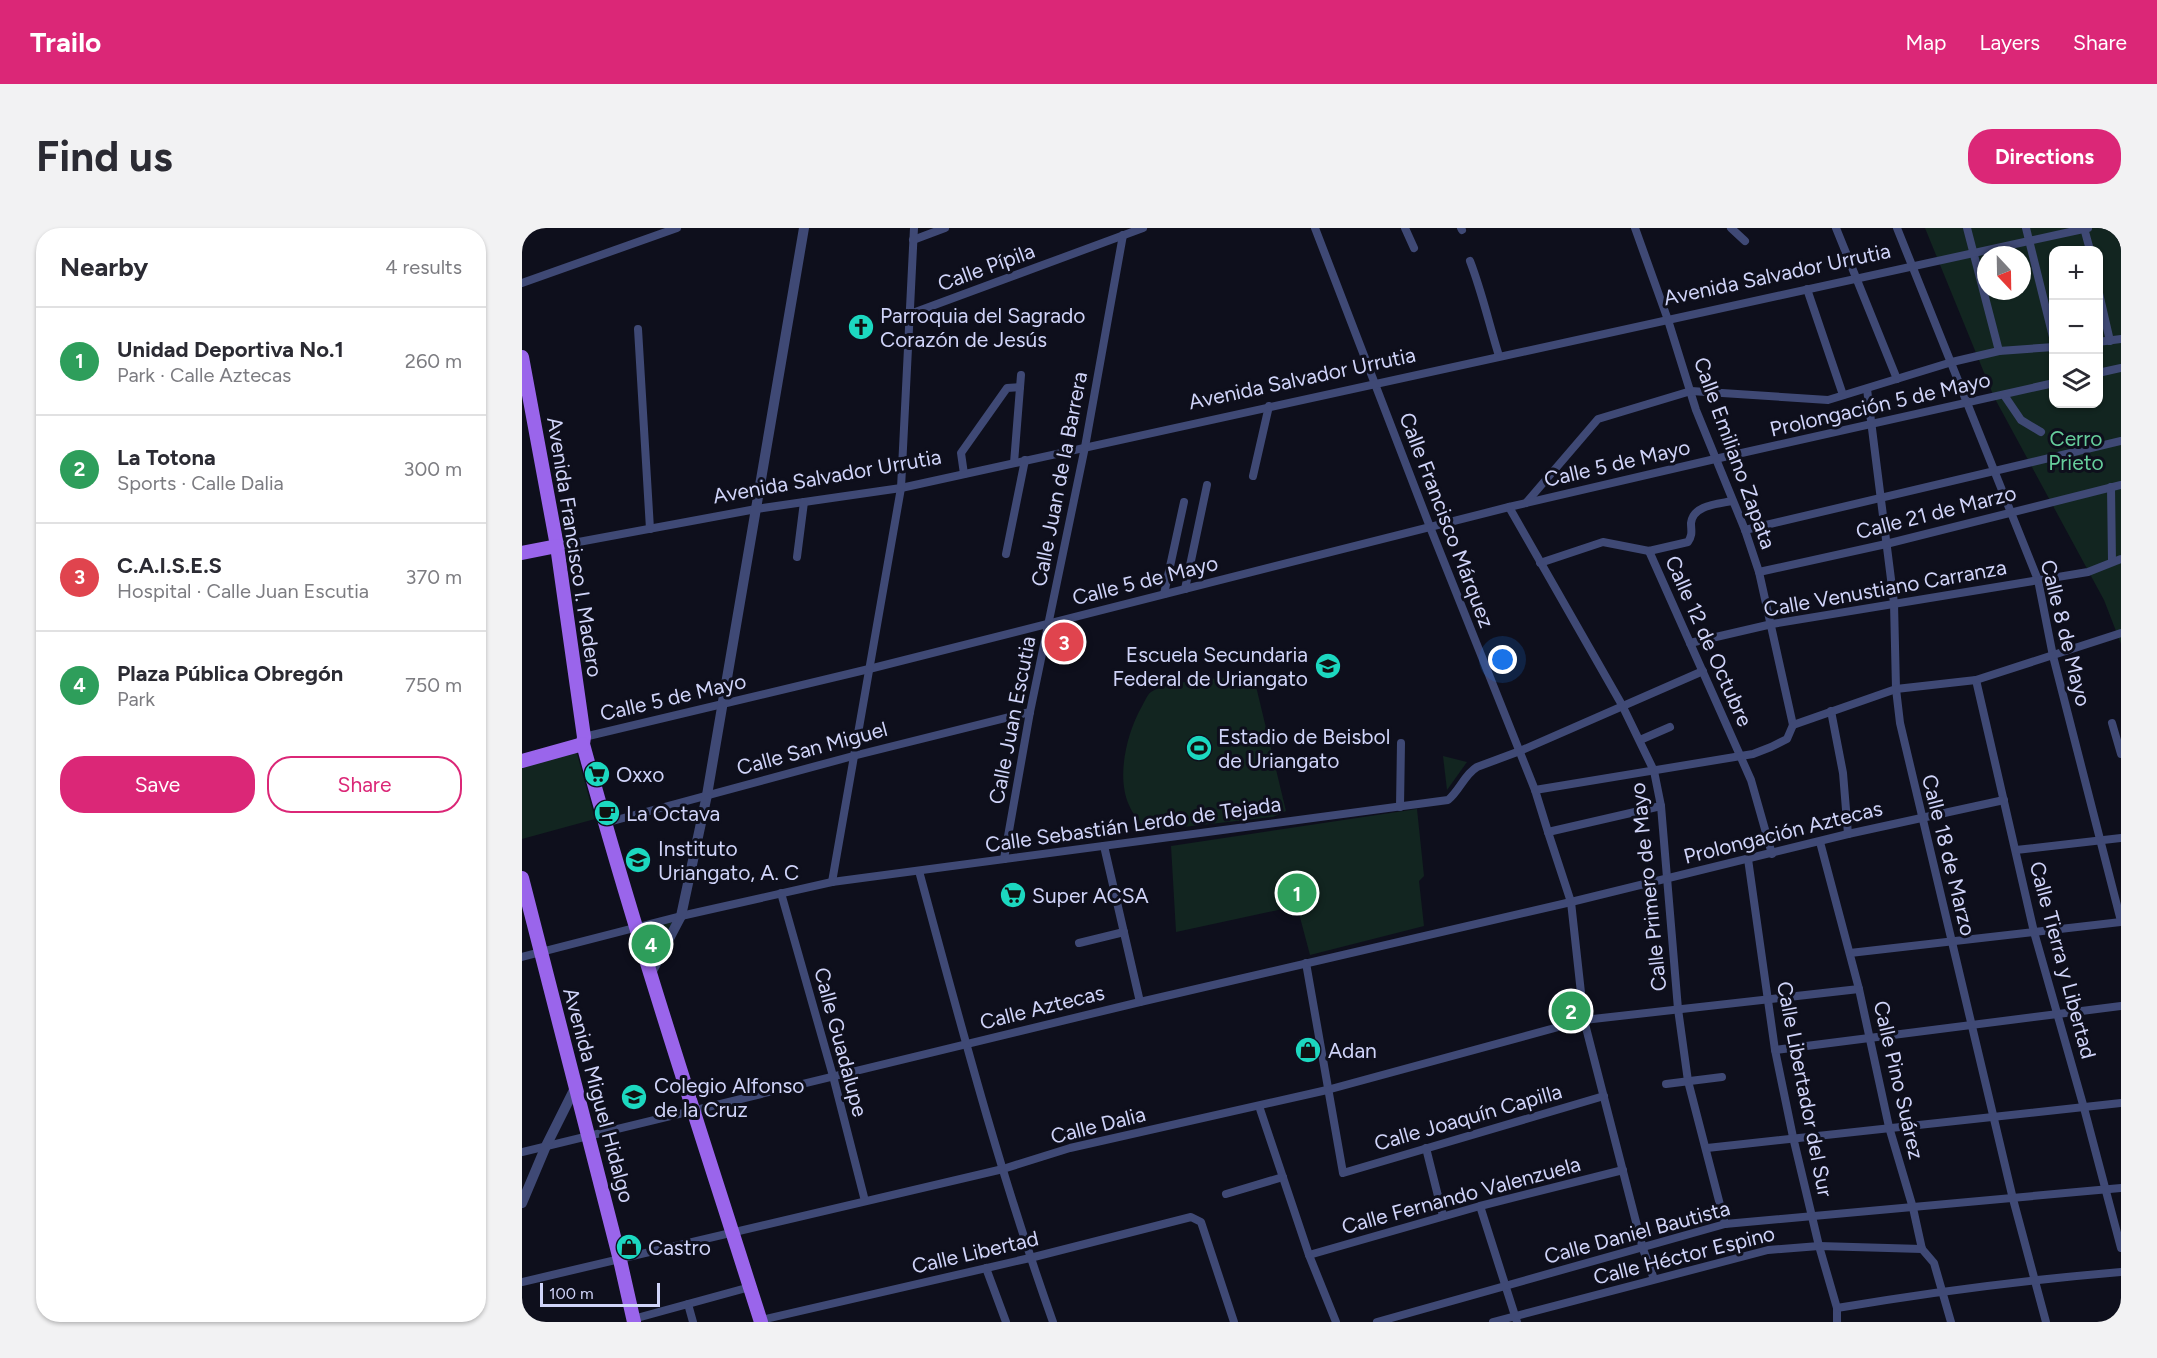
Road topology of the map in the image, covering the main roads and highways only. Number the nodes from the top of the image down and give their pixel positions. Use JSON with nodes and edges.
{"nodes":[{"id":1,"x":522,"y":357,"type":"edge"},
{"id":2,"x":557,"y":546,"type":"junction"},
{"id":3,"x":522,"y":553,"type":"edge"},
{"id":4,"x":583,"y":740,"type":"junction"},
{"id":5,"x":522,"y":761,"type":"edge"},
{"id":6,"x":522,"y":878,"type":"edge"},
{"id":7,"x":634,"y":1320,"type":"edge"},
{"id":8,"x":761,"y":1321,"type":"edge"}],
"edges":[{"from":1,"to":2,"type":"main road","name":"Avenida Francisco I. Madero"},
{"from":2,"to":3,"type":"main road","name":"Avenida Salvador Urrutia"},
{"from":2,"to":4,"type":"main road","name":"Avenida Francisco I. Madero"},
{"from":4,"to":5,"type":"main road"},
{"from":4,"to":8,"type":"main road","name":"Avenida Francisco I. Madero"},
{"from":6,"to":7,"type":"main road","name":"Avenida Miguel Hidalgo"}]}
